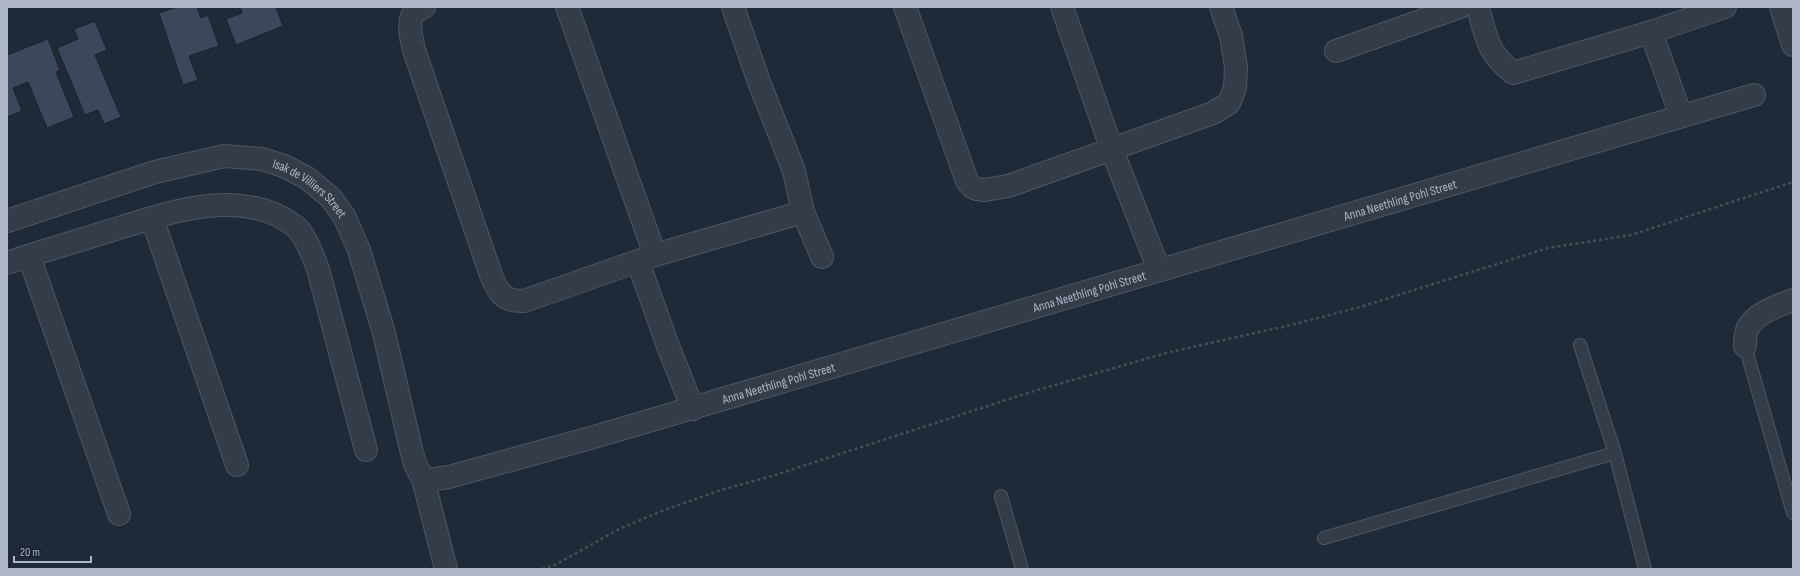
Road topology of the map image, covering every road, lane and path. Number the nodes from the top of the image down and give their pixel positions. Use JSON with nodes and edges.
{"nodes":[{"id":1,"x":424,"y":7,"type":"edge"},
{"id":2,"x":567,"y":7,"type":"edge"},
{"id":3,"x":733,"y":7,"type":"edge"},
{"id":4,"x":905,"y":7,"type":"edge"},
{"id":5,"x":1062,"y":7,"type":"edge"},
{"id":6,"x":1221,"y":7,"type":"edge"},
{"id":7,"x":1460,"y":7,"type":"edge"},
{"id":8,"x":1478,"y":7,"type":"edge"},
{"id":9,"x":1725,"y":7,"type":"edge"},
{"id":10,"x":1781,"y":7,"type":"edge"},
{"id":11,"x":1651,"y":32,"type":"junction"},
{"id":12,"x":1793,"y":45,"type":"edge"},
{"id":13,"x":1336,"y":52,"type":"dead end"},
{"id":14,"x":1754,"y":95,"type":"dead end"},
{"id":15,"x":1681,"y":116,"type":"junction"},
{"id":16,"x":1112,"y":150,"type":"junction"},
{"id":17,"x":1793,"y":182,"type":"edge"},
{"id":18,"x":803,"y":212,"type":"junction"},
{"id":19,"x":152,"y":218,"type":"junction"},
{"id":20,"x":7,"y":221,"type":"edge"},
{"id":21,"x":29,"y":256,"type":"junction"},
{"id":22,"x":822,"y":257,"type":"dead end"},
{"id":23,"x":646,"y":259,"type":"junction"},
{"id":24,"x":7,"y":264,"type":"edge"},
{"id":25,"x":1159,"y":270,"type":"junction"},
{"id":26,"x":1793,"y":300,"type":"edge"},
{"id":27,"x":1580,"y":345,"type":"dead end"},
{"id":28,"x":1745,"y":346,"type":"joint"},
{"id":29,"x":693,"y":409,"type":"junction"},
{"id":30,"x":366,"y":450,"type":"dead end"},
{"id":31,"x":1615,"y":453,"type":"junction"},
{"id":32,"x":237,"y":465,"type":"dead end"},
{"id":33,"x":423,"y":479,"type":"junction"},
{"id":34,"x":1001,"y":496,"type":"dead end"},
{"id":35,"x":1793,"y":513,"type":"edge"},
{"id":36,"x":119,"y":514,"type":"dead end"},
{"id":37,"x":1324,"y":538,"type":"dead end"},
{"id":38,"x":446,"y":569,"type":"edge"},
{"id":39,"x":542,"y":569,"type":"edge"},
{"id":40,"x":1022,"y":569,"type":"edge"},
{"id":41,"x":1645,"y":569,"type":"edge"}],
"edges":[{"from":1,"to":23,"type":"street"},
{"from":2,"to":23,"type":"street"},
{"from":3,"to":18,"type":"street"},
{"from":4,"to":16,"type":"street"},
{"from":5,"to":16,"type":"street"},
{"from":6,"to":16,"type":"street"},
{"from":7,"to":13,"type":"street"},
{"from":8,"to":11,"type":"street"},
{"from":9,"to":11,"type":"street"},
{"from":10,"to":12,"type":"street"},
{"from":11,"to":15,"type":"street"},
{"from":14,"to":15,"type":"street","name":"Anna Neethling Pohl Street"},
{"from":15,"to":25,"type":"street","name":"Anna Neethling Pohl Street"},
{"from":16,"to":25,"type":"street"},
{"from":17,"to":39,"type":"path"},
{"from":18,"to":22,"type":"street"},
{"from":18,"to":23,"type":"street"},
{"from":19,"to":21,"type":"street"},
{"from":19,"to":30,"type":"street"},
{"from":19,"to":32,"type":"street"},
{"from":20,"to":33,"type":"street","name":"Isak de Villiers Street"},
{"from":21,"to":24,"type":"street"},
{"from":21,"to":36,"type":"street"},
{"from":23,"to":29,"type":"street"},
{"from":25,"to":29,"type":"street","name":"Anna Neethling Pohl Street"},
{"from":26,"to":28,"type":"street"},
{"from":27,"to":31,"type":"lane"},
{"from":28,"to":35,"type":"lane"},
{"from":29,"to":33,"type":"street","name":"Anna Neethling Pohl Street"},
{"from":31,"to":37,"type":"lane"},
{"from":31,"to":41,"type":"lane"},
{"from":33,"to":38,"type":"street","name":"Isak de Villiers Street"},
{"from":34,"to":40,"type":"lane"}]}
